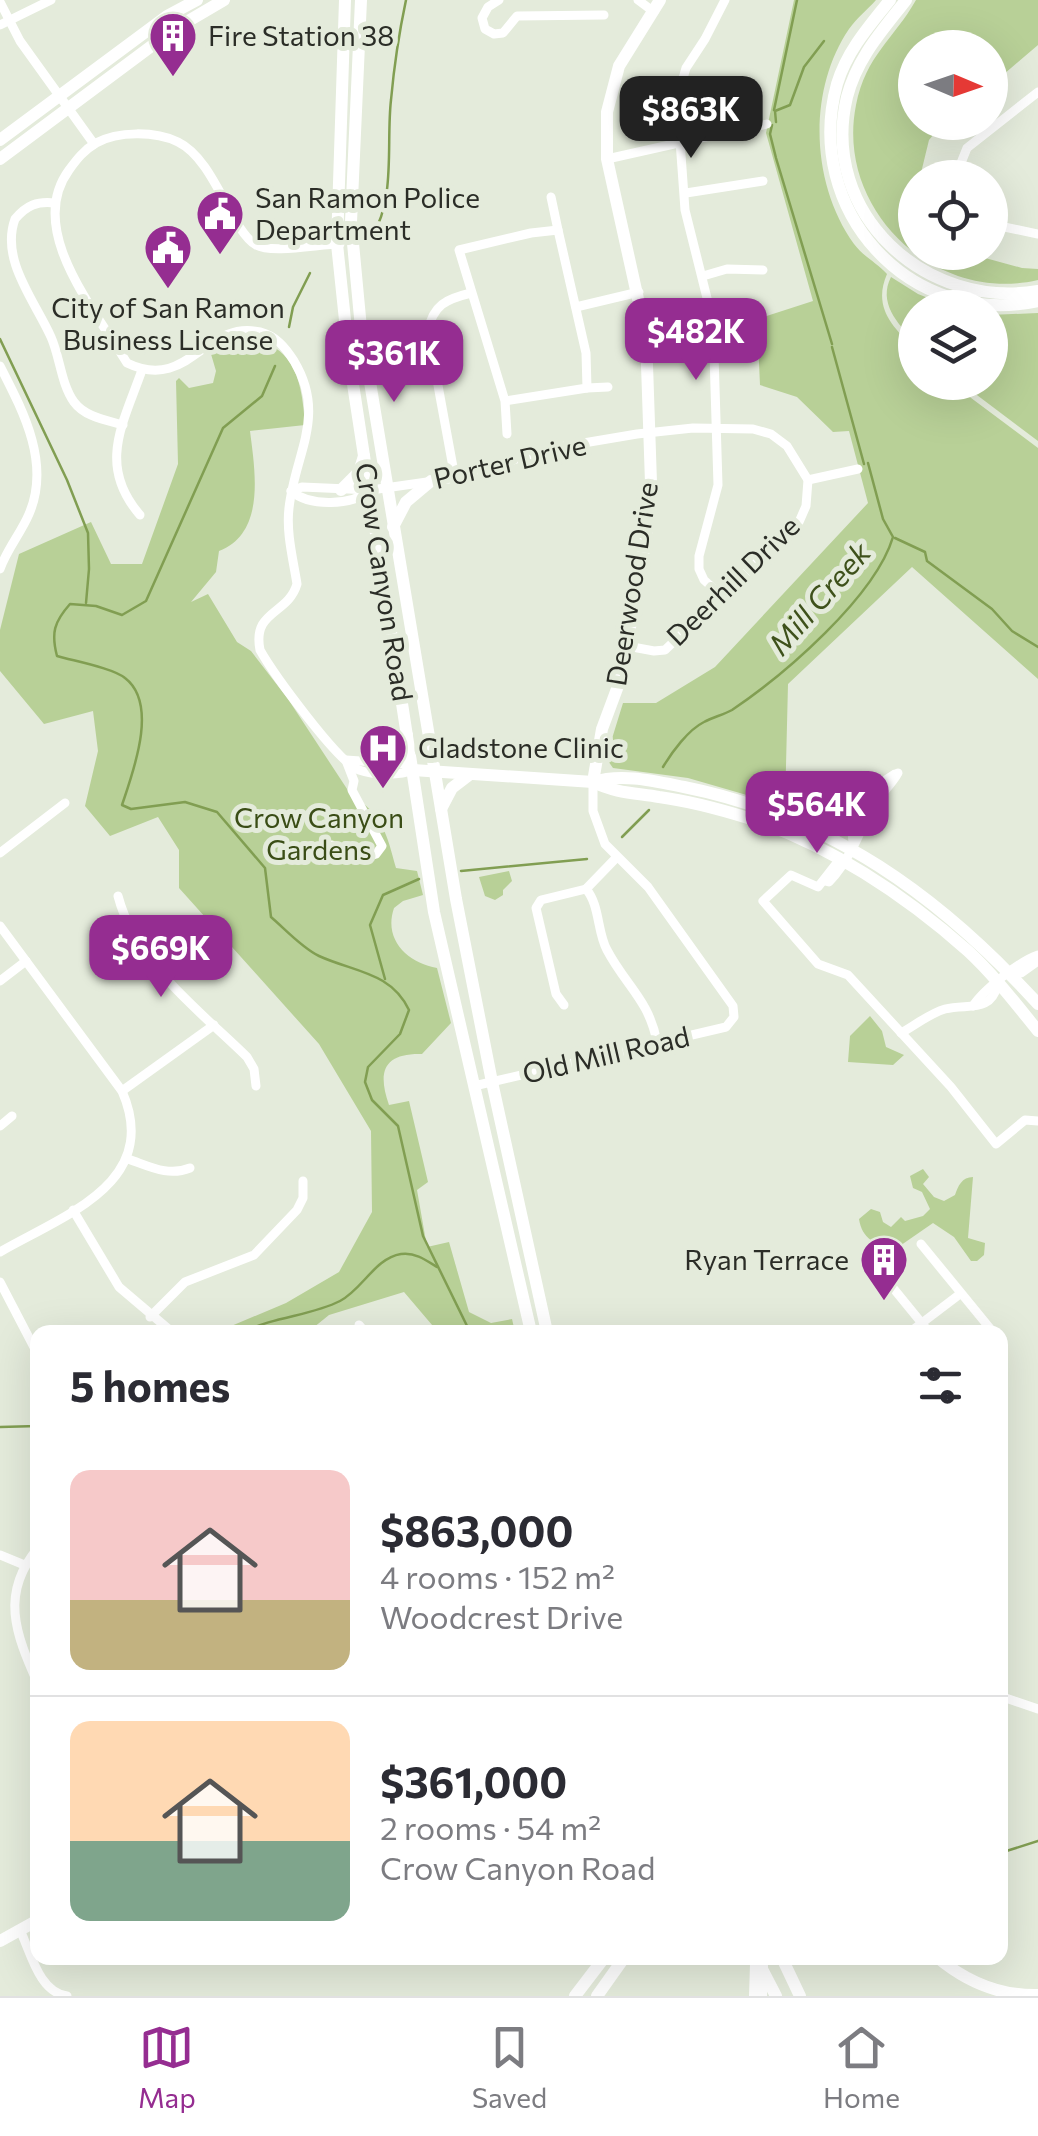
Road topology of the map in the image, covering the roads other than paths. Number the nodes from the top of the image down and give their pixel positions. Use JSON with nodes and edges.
{"nodes":[{"id":1,"x":51,"y":0,"type":"edge"},
{"id":2,"x":197,"y":0,"type":"edge"},
{"id":3,"x":224,"y":0,"type":"edge"},
{"id":4,"x":345,"y":0,"type":"edge"},
{"id":5,"x":361,"y":0,"type":"edge"},
{"id":6,"x":499,"y":0,"type":"edge"},
{"id":7,"x":574,"y":0,"type":"edge"},
{"id":8,"x":638,"y":0,"type":"edge"},
{"id":9,"x":725,"y":0,"type":"edge"},
{"id":10,"x":890,"y":0,"type":"edge"},
{"id":11,"x":906,"y":0,"type":"edge"},
{"id":12,"x":0,"y":2,"type":"edge"},
{"id":13,"x":657,"y":6,"type":"edge"},
{"id":14,"x":570,"y":14,"type":"junction"},
{"id":15,"x":604,"y":15,"type":"dead end"},
{"id":16,"x":4,"y":23,"type":"edge"},
{"id":17,"x":1038,"y":92,"type":"edge"},
{"id":18,"x":66,"y":101,"type":"junction"},
{"id":19,"x":767,"y":124,"type":"dead end"},
{"id":20,"x":0,"y":140,"type":"edge"},
{"id":21,"x":94,"y":144,"type":"junction"},
{"id":22,"x":679,"y":144,"type":"junction"},
{"id":23,"x":0,"y":159,"type":"edge"},
{"id":24,"x":608,"y":160,"type":"junction"},
{"id":25,"x":962,"y":160,"type":"edge"},
{"id":26,"x":763,"y":181,"type":"dead end"},
{"id":27,"x":686,"y":193,"type":"junction"},
{"id":28,"x":551,"y":197,"type":"dead end"},
{"id":29,"x":55,"y":203,"type":"junction"},
{"id":30,"x":1008,"y":228,"type":"edge"},
{"id":31,"x":558,"y":230,"type":"junction"},
{"id":32,"x":1038,"y":234,"type":"edge"},
{"id":33,"x":337,"y":244,"type":"junction"},
{"id":34,"x":352,"y":244,"type":"junction"},
{"id":35,"x":764,"y":270,"type":"dead end"},
{"id":36,"x":703,"y":276,"type":"junction"},
{"id":37,"x":1038,"y":291,"type":"edge"},
{"id":38,"x":471,"y":292,"type":"junction"},
{"id":39,"x":639,"y":292,"type":"junction"},
{"id":40,"x":1038,"y":301,"type":"edge"},
{"id":41,"x":576,"y":307,"type":"junction"},
{"id":42,"x":0,"y":366,"type":"edge"},
{"id":43,"x":142,"y":370,"type":"junction"},
{"id":44,"x":608,"y":386,"type":"dead end"},
{"id":45,"x":586,"y":388,"type":"junction"},
{"id":46,"x":505,"y":401,"type":"junction"},
{"id":47,"x":123,"y":425,"type":"junction"},
{"id":48,"x":718,"y":428,"type":"junction"},
{"id":49,"x":650,"y":432,"type":"junction"},
{"id":50,"x":508,"y":434,"type":"dead end"},
{"id":51,"x":364,"y":453,"type":"junction"},
{"id":52,"x":858,"y":469,"type":"dead end"},
{"id":53,"x":455,"y":478,"type":"junction"},
{"id":54,"x":808,"y":480,"type":"junction"},
{"id":55,"x":431,"y":481,"type":"junction"},
{"id":56,"x":386,"y":488,"type":"junction"},
{"id":57,"x":342,"y":490,"type":"junction"},
{"id":58,"x":371,"y":490,"type":"junction"},
{"id":59,"x":291,"y":491,"type":"junction"},
{"id":60,"x":140,"y":514,"type":"dead end"},
{"id":61,"x":392,"y":527,"type":"junction"},
{"id":62,"x":0,"y":569,"type":"edge"},
{"id":63,"x":722,"y":596,"type":"junction"},
{"id":64,"x":627,"y":646,"type":"junction"},
{"id":65,"x":408,"y":732,"type":"junction"},
{"id":66,"x":346,"y":760,"type":"junction"},
{"id":67,"x":384,"y":763,"type":"junction"},
{"id":68,"x":413,"y":770,"type":"junction"},
{"id":69,"x":433,"y":772,"type":"junction"},
{"id":70,"x":470,"y":774,"type":"junction"},
{"id":71,"x":593,"y":782,"type":"junction"},
{"id":72,"x":65,"y":802,"type":"dead end"},
{"id":73,"x":440,"y":811,"type":"junction"},
{"id":74,"x":332,"y":845,"type":"dead end"},
{"id":75,"x":852,"y":846,"type":"junction"},
{"id":76,"x":0,"y":853,"type":"edge"},
{"id":77,"x":616,"y":858,"type":"junction"},
{"id":78,"x":842,"y":863,"type":"junction"},
{"id":79,"x":586,"y":889,"type":"junction"},
{"id":80,"x":118,"y":896,"type":"dead end"},
{"id":81,"x":0,"y":926,"type":"edge"},
{"id":82,"x":1038,"y":958,"type":"edge"},
{"id":83,"x":26,"y":961,"type":"junction"},
{"id":84,"x":1010,"y":973,"type":"junction"},
{"id":85,"x":0,"y":981,"type":"edge"},
{"id":86,"x":998,"y":984,"type":"junction"},
{"id":87,"x":1038,"y":1004,"type":"edge"},
{"id":88,"x":564,"y":1005,"type":"dead end"},
{"id":89,"x":734,"y":1017,"type":"joint"},
{"id":90,"x":214,"y":1024,"type":"junction"},
{"id":91,"x":1038,"y":1032,"type":"edge"},
{"id":92,"x":901,"y":1034,"type":"junction"},
{"id":93,"x":658,"y":1042,"type":"junction"},
{"id":94,"x":492,"y":1082,"type":"junction"},
{"id":95,"x":256,"y":1086,"type":"dead end"},
{"id":96,"x":474,"y":1086,"type":"junction"},
{"id":97,"x":122,"y":1091,"type":"junction"},
{"id":98,"x":12,"y":1116,"type":"dead end"},
{"id":99,"x":1038,"y":1121,"type":"edge"},
{"id":100,"x":0,"y":1126,"type":"edge"},
{"id":101,"x":128,"y":1159,"type":"junction"},
{"id":102,"x":190,"y":1168,"type":"dead end"},
{"id":103,"x":303,"y":1181,"type":"dead end"},
{"id":104,"x":74,"y":1210,"type":"junction"},
{"id":105,"x":920,"y":1244,"type":"dead end"},
{"id":106,"x":0,"y":1252,"type":"edge"},
{"id":107,"x":880,"y":1272,"type":"dead end"},
{"id":108,"x":0,"y":1282,"type":"edge"},
{"id":109,"x":960,"y":1294,"type":"junction"},
{"id":110,"x":150,"y":1316,"type":"junction"},
{"id":111,"x":922,"y":1323,"type":"junction"},
{"id":112,"x":162,"y":1325,"type":"edge"},
{"id":113,"x":529,"y":1325,"type":"edge"},
{"id":114,"x":545,"y":1325,"type":"edge"},
{"id":115,"x":919,"y":1325,"type":"edge"},
{"id":116,"x":987,"y":1325,"type":"edge"},
{"id":117,"x":30,"y":1340,"type":"edge"},
{"id":118,"x":0,"y":1555,"type":"edge"},
{"id":119,"x":30,"y":1556,"type":"edge"},
{"id":120,"x":22,"y":1564,"type":"junction"},
{"id":121,"x":30,"y":1666,"type":"edge"},
{"id":122,"x":1008,"y":1699,"type":"edge"},
{"id":123,"x":1038,"y":1709,"type":"edge"},
{"id":124,"x":30,"y":1924,"type":"edge"},
{"id":125,"x":20,"y":1930,"type":"junction"},
{"id":126,"x":0,"y":1941,"type":"edge"},
{"id":127,"x":30,"y":1951,"type":"edge"},
{"id":128,"x":37,"y":1965,"type":"edge"},
{"id":129,"x":599,"y":1965,"type":"edge"},
{"id":130,"x":619,"y":1965,"type":"edge"},
{"id":131,"x":758,"y":1965,"type":"edge"},
{"id":132,"x":760,"y":1965,"type":"edge"},
{"id":133,"x":785,"y":1965,"type":"edge"},
{"id":134,"x":949,"y":1965,"type":"edge"},
{"id":135,"x":67,"y":1996,"type":"edge"},
{"id":136,"x":575,"y":1996,"type":"edge"},
{"id":137,"x":597,"y":1996,"type":"edge"},
{"id":138,"x":758,"y":1996,"type":"edge"},
{"id":139,"x":776,"y":1996,"type":"edge"},
{"id":140,"x":800,"y":1996,"type":"edge"},
{"id":141,"x":1038,"y":1996,"type":"edge"}],
"edges":[{"from":1,"to":16,"type":"street"},
{"from":2,"to":18,"type":"main road"},
{"from":3,"to":18,"type":"main road"},
{"from":4,"to":33,"type":"main road","name":"Crow Canyon Road"},
{"from":5,"to":34,"type":"main road","name":"Crow Canyon Road"},
{"from":6,"to":14,"type":"street"},
{"from":7,"to":14,"type":"street"},
{"from":8,"to":13,"type":"street"},
{"from":9,"to":22,"type":"street"},
{"from":10,"to":40,"type":"main road"},
{"from":11,"to":37,"type":"main road"},
{"from":12,"to":16,"type":"street"},
{"from":13,"to":24,"type":"main road","name":"Deerwood Drive"},
{"from":14,"to":15,"type":"street"},
{"from":16,"to":18,"type":"street"},
{"from":17,"to":25,"type":"street"},
{"from":18,"to":20,"type":"main road"},
{"from":18,"to":21,"type":"street"},
{"from":18,"to":23,"type":"main road"},
{"from":19,"to":22,"type":"street"},
{"from":21,"to":29,"type":"street"},
{"from":21,"to":33,"type":"street"},
{"from":22,"to":24,"type":"street"},
{"from":22,"to":27,"type":"street"},
{"from":24,"to":39,"type":"main road","name":"Deerwood Drive"},
{"from":26,"to":27,"type":"street"},
{"from":27,"to":36,"type":"street"},
{"from":28,"to":31,"type":"street"},
{"from":29,"to":43,"type":"street"},
{"from":29,"to":47,"type":"street"},
{"from":30,"to":32,"type":"street"},
{"from":31,"to":38,"type":"street"},
{"from":31,"to":41,"type":"street"},
{"from":33,"to":34,"type":"street"},
{"from":33,"to":51,"type":"main road","name":"Crow Canyon Road"},
{"from":34,"to":56,"type":"main road","name":"Crow Canyon Road"},
{"from":35,"to":36,"type":"street"},
{"from":36,"to":48,"type":"street"},
{"from":38,"to":46,"type":"street"},
{"from":38,"to":53,"type":"street"},
{"from":39,"to":41,"type":"street"},
{"from":39,"to":49,"type":"main road","name":"Deerwood Drive"},
{"from":41,"to":45,"type":"street"},
{"from":42,"to":62,"type":"street"},
{"from":43,"to":47,"type":"street"},
{"from":43,"to":59,"type":"street"},
{"from":44,"to":45,"type":"street"},
{"from":45,"to":46,"type":"street"},
{"from":46,"to":50,"type":"street"},
{"from":47,"to":60,"type":"street"},
{"from":48,"to":49,"type":"street","name":"Deerhill Drive"},
{"from":48,"to":54,"type":"street","name":"Deerhill Drive"},
{"from":48,"to":63,"type":"street"},
{"from":49,"to":53,"type":"street","name":"Porter Drive"},
{"from":49,"to":64,"type":"main road","name":"Deerwood Drive"},
{"from":51,"to":57,"type":"main road"},
{"from":51,"to":58,"type":"main road","name":"Crow Canyon Road"},
{"from":52,"to":54,"type":"street"},
{"from":53,"to":55,"type":"street","name":"Porter Drive"},
{"from":54,"to":63,"type":"street","name":"Deerhill Drive"},
{"from":55,"to":56,"type":"street","name":"Porter Drive"},
{"from":55,"to":61,"type":"main road"},
{"from":56,"to":58,"type":"street","name":"Porter Drive"},
{"from":56,"to":61,"type":"main road","name":"Crow Canyon Road"},
{"from":57,"to":58,"type":"street"},
{"from":57,"to":59,"type":"street"},
{"from":58,"to":59,"type":"street"},
{"from":58,"to":65,"type":"main road","name":"Crow Canyon Road"},
{"from":59,"to":66,"type":"street"},
{"from":61,"to":69,"type":"main road","name":"Crow Canyon Road"},
{"from":63,"to":64,"type":"street","name":"Deerhill Drive"},
{"from":64,"to":71,"type":"main road","name":"Deerwood Drive"},
{"from":65,"to":67,"type":"main road"},
{"from":65,"to":68,"type":"main road","name":"Crow Canyon Road"},
{"from":66,"to":67,"type":"street"},
{"from":66,"to":68,"type":"street"},
{"from":66,"to":74,"type":"street"},
{"from":67,"to":68,"type":"street"},
{"from":68,"to":69,"type":"main road"},
{"from":68,"to":96,"type":"main road","name":"Crow Canyon Road"},
{"from":69,"to":70,"type":"main road"},
{"from":69,"to":73,"type":"main road","name":"Crow Canyon Road"},
{"from":70,"to":71,"type":"main road"},
{"from":70,"to":73,"type":"main road"},
{"from":71,"to":75,"type":"main road"},
{"from":71,"to":77,"type":"street","name":"Deerwood Drive"},
{"from":71,"to":78,"type":"main road"},
{"from":72,"to":76,"type":"street"},
{"from":73,"to":94,"type":"main road","name":"Crow Canyon Road"},
{"from":75,"to":75,"type":"street"},
{"from":75,"to":78,"type":"street"},
{"from":75,"to":84,"type":"main road"},
{"from":77,"to":79,"type":"street"},
{"from":77,"to":89,"type":"street","name":"Deerwood Drive"},
{"from":78,"to":86,"type":"main road"},
{"from":78,"to":92,"type":"street"},
{"from":79,"to":88,"type":"street"},
{"from":79,"to":93,"type":"street"},
{"from":80,"to":90,"type":"street"},
{"from":81,"to":83,"type":"street"},
{"from":82,"to":84,"type":"street"},
{"from":83,"to":85,"type":"street"},
{"from":83,"to":97,"type":"street"},
{"from":84,"to":86,"type":"street"},
{"from":84,"to":87,"type":"main road"},
{"from":86,"to":91,"type":"main road"},
{"from":86,"to":92,"type":"street"},
{"from":89,"to":93,"type":"street","name":"Old Mill Road"},
{"from":90,"to":95,"type":"street"},
{"from":90,"to":97,"type":"street"},
{"from":92,"to":99,"type":"street"},
{"from":93,"to":94,"type":"street","name":"Old Mill Road"},
{"from":94,"to":96,"type":"street","name":"Old Mill Road"},
{"from":94,"to":114,"type":"main road","name":"Crow Canyon Road"},
{"from":96,"to":113,"type":"main road","name":"Crow Canyon Road"},
{"from":97,"to":101,"type":"street"},
{"from":98,"to":100,"type":"street"},
{"from":101,"to":102,"type":"street"},
{"from":101,"to":104,"type":"street"},
{"from":103,"to":110,"type":"street"},
{"from":104,"to":106,"type":"street"},
{"from":104,"to":110,"type":"street"},
{"from":105,"to":109,"type":"street"},
{"from":107,"to":111,"type":"street"},
{"from":108,"to":117,"type":"street"},
{"from":109,"to":111,"type":"street"},
{"from":109,"to":116,"type":"street"},
{"from":110,"to":112,"type":"street"},
{"from":111,"to":115,"type":"street"},
{"from":118,"to":120,"type":"street"},
{"from":119,"to":120,"type":"street"},
{"from":120,"to":121,"type":"street"},
{"from":122,"to":123,"type":"street"},
{"from":124,"to":125,"type":"main road"},
{"from":125,"to":126,"type":"main road"},
{"from":125,"to":127,"type":"street"},
{"from":128,"to":135,"type":"street"},
{"from":129,"to":136,"type":"main road"},
{"from":130,"to":137,"type":"main road"},
{"from":131,"to":138,"type":"highway"},
{"from":132,"to":139,"type":"main road"},
{"from":133,"to":140,"type":"main road"},
{"from":134,"to":141,"type":"main road"}]}
